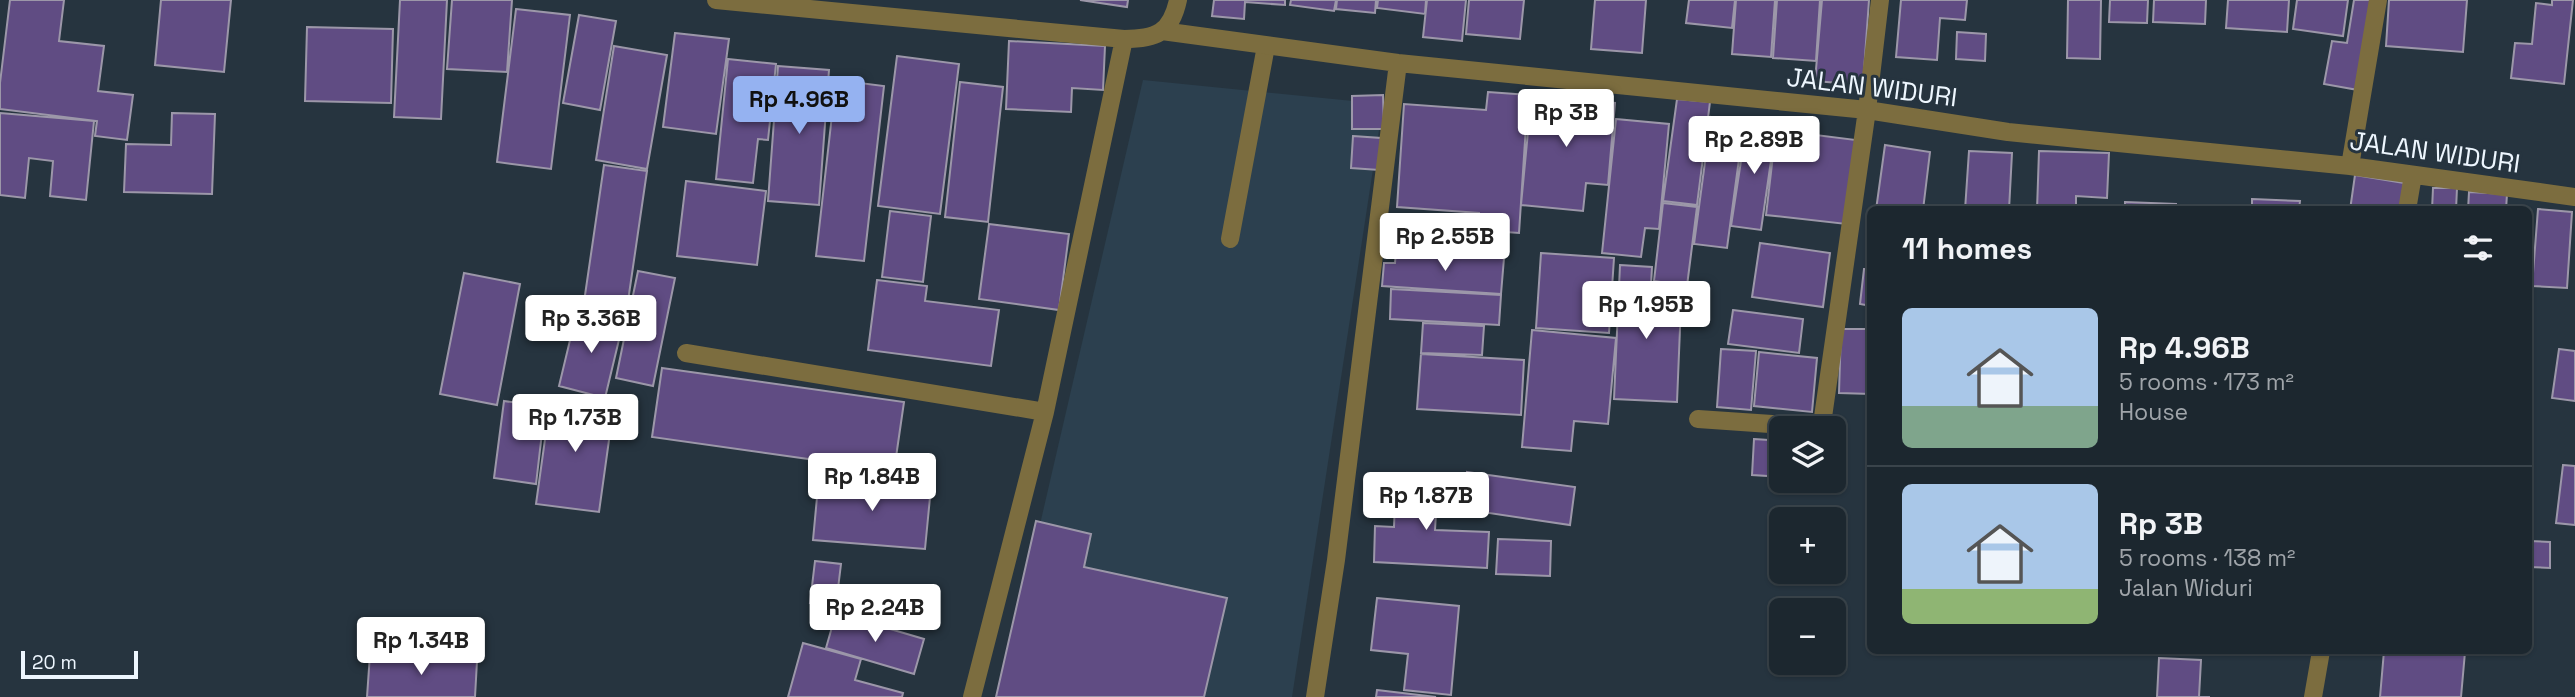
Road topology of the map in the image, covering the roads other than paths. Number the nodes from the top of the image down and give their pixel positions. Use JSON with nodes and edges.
{"nodes":[{"id":1,"x":716,"y":0,"type":"edge"},
{"id":2,"x":1178,"y":0,"type":"edge"},
{"id":3,"x":1880,"y":0,"type":"edge"},
{"id":4,"x":2378,"y":0,"type":"edge"},
{"id":5,"x":1162,"y":31,"type":"junction"},
{"id":6,"x":1124,"y":39,"type":"junction"},
{"id":7,"x":1266,"y":46,"type":"junction"},
{"id":8,"x":1398,"y":63,"type":"junction"},
{"id":9,"x":1867,"y":110,"type":"junction"},
{"id":10,"x":2350,"y":166,"type":"junction"},
{"id":11,"x":2413,"y":175,"type":"junction"},
{"id":12,"x":2575,"y":197,"type":"edge"},
{"id":13,"x":2408,"y":206,"type":"edge"},
{"id":14,"x":1230,"y":239,"type":"dead end"},
{"id":15,"x":686,"y":353,"type":"dead end"},
{"id":16,"x":1045,"y":412,"type":"junction"},
{"id":17,"x":1698,"y":419,"type":"dead end"},
{"id":18,"x":2320,"y":654,"type":"edge"},
{"id":19,"x":972,"y":697,"type":"edge"},
{"id":20,"x":1315,"y":697,"type":"edge"},
{"id":21,"x":2313,"y":697,"type":"edge"}],
"edges":[{"from":1,"to":6,"type":"street"},
{"from":2,"to":5,"type":"street"},
{"from":3,"to":9,"type":"street"},
{"from":4,"to":10,"type":"street"},
{"from":5,"to":6,"type":"street"},
{"from":5,"to":7,"type":"street","name":"JALAN WIDURI"},
{"from":6,"to":16,"type":"street"},
{"from":7,"to":8,"type":"street","name":"JALAN WIDURI"},
{"from":7,"to":14,"type":"street"},
{"from":8,"to":9,"type":"street","name":"JALAN WIDURI"},
{"from":8,"to":20,"type":"street"},
{"from":9,"to":10,"type":"street","name":"JALAN WIDURI"},
{"from":9,"to":17,"type":"street"},
{"from":10,"to":11,"type":"street","name":"JALAN WIDURI"},
{"from":11,"to":12,"type":"street","name":"JALAN WIDURI"},
{"from":11,"to":13,"type":"street"},
{"from":15,"to":16,"type":"street"},
{"from":16,"to":19,"type":"street"},
{"from":18,"to":21,"type":"street"}]}
